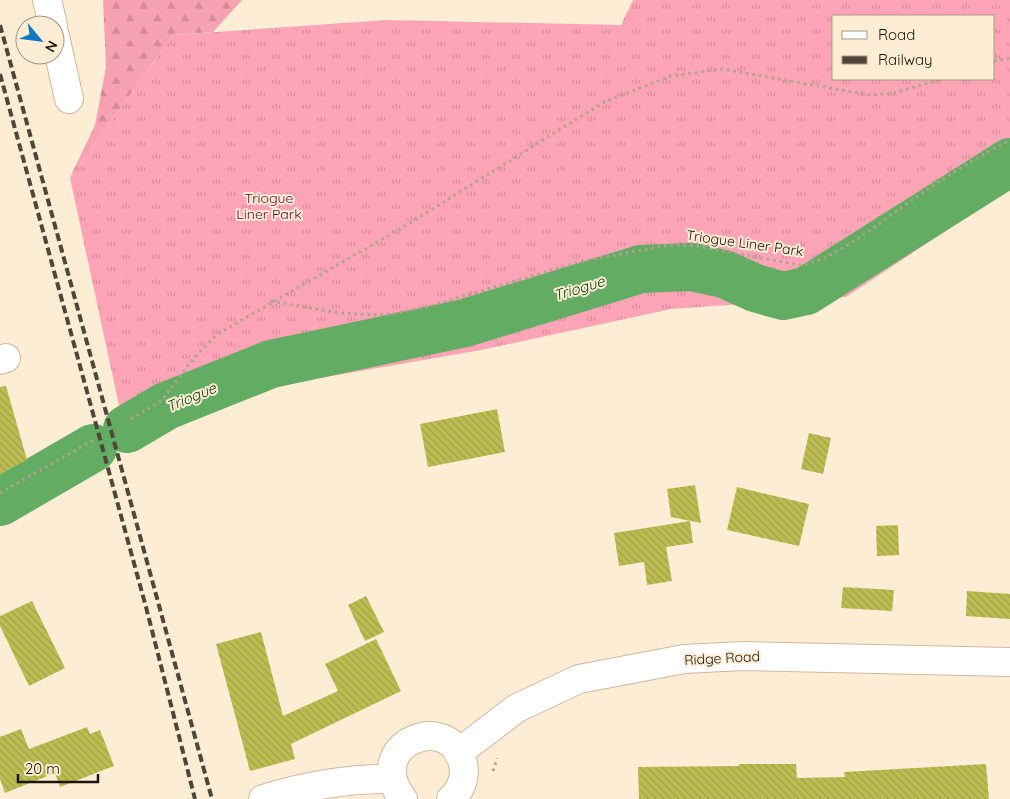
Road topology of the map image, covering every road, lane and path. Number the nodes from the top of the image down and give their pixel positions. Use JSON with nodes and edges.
{"nodes":[{"id":1,"x":47,"y":0,"type":"edge"},
{"id":2,"x":51,"y":15,"type":"edge"},
{"id":3,"x":1010,"y":58,"type":"edge"},
{"id":4,"x":995,"y":61,"type":"edge"},
{"id":5,"x":61,"y":65,"type":"edge"},
{"id":6,"x":938,"y":80,"type":"edge"},
{"id":7,"x":69,"y":99,"type":"dead end"},
{"id":8,"x":1010,"y":140,"type":"edge"},
{"id":9,"x":271,"y":302,"type":"junction"},
{"id":10,"x":131,"y":418,"type":"dead end"},
{"id":11,"x":95,"y":439,"type":"dead end"},
{"id":12,"x":0,"y":493,"type":"edge"},
{"id":13,"x":1010,"y":662,"type":"edge"},
{"id":14,"x":458,"y":753,"type":"junction"},
{"id":15,"x":398,"y":789,"type":"edge"},
{"id":16,"x":263,"y":799,"type":"edge"},
{"id":17,"x":451,"y":799,"type":"edge"}],
"edges":[{"from":1,"to":2,"type":"street"},
{"from":3,"to":4,"type":"path"},
{"from":5,"to":7,"type":"street"},
{"from":6,"to":9,"type":"path"},
{"from":8,"to":9,"type":"path","name":"Triogue Liner Park"},
{"from":9,"to":10,"type":"path"},
{"from":11,"to":12,"type":"path"},
{"from":13,"to":14,"type":"street","name":"Ridge Road"},
{"from":14,"to":15,"type":"street"},
{"from":14,"to":17,"type":"street"},
{"from":15,"to":16,"type":"street"}]}
